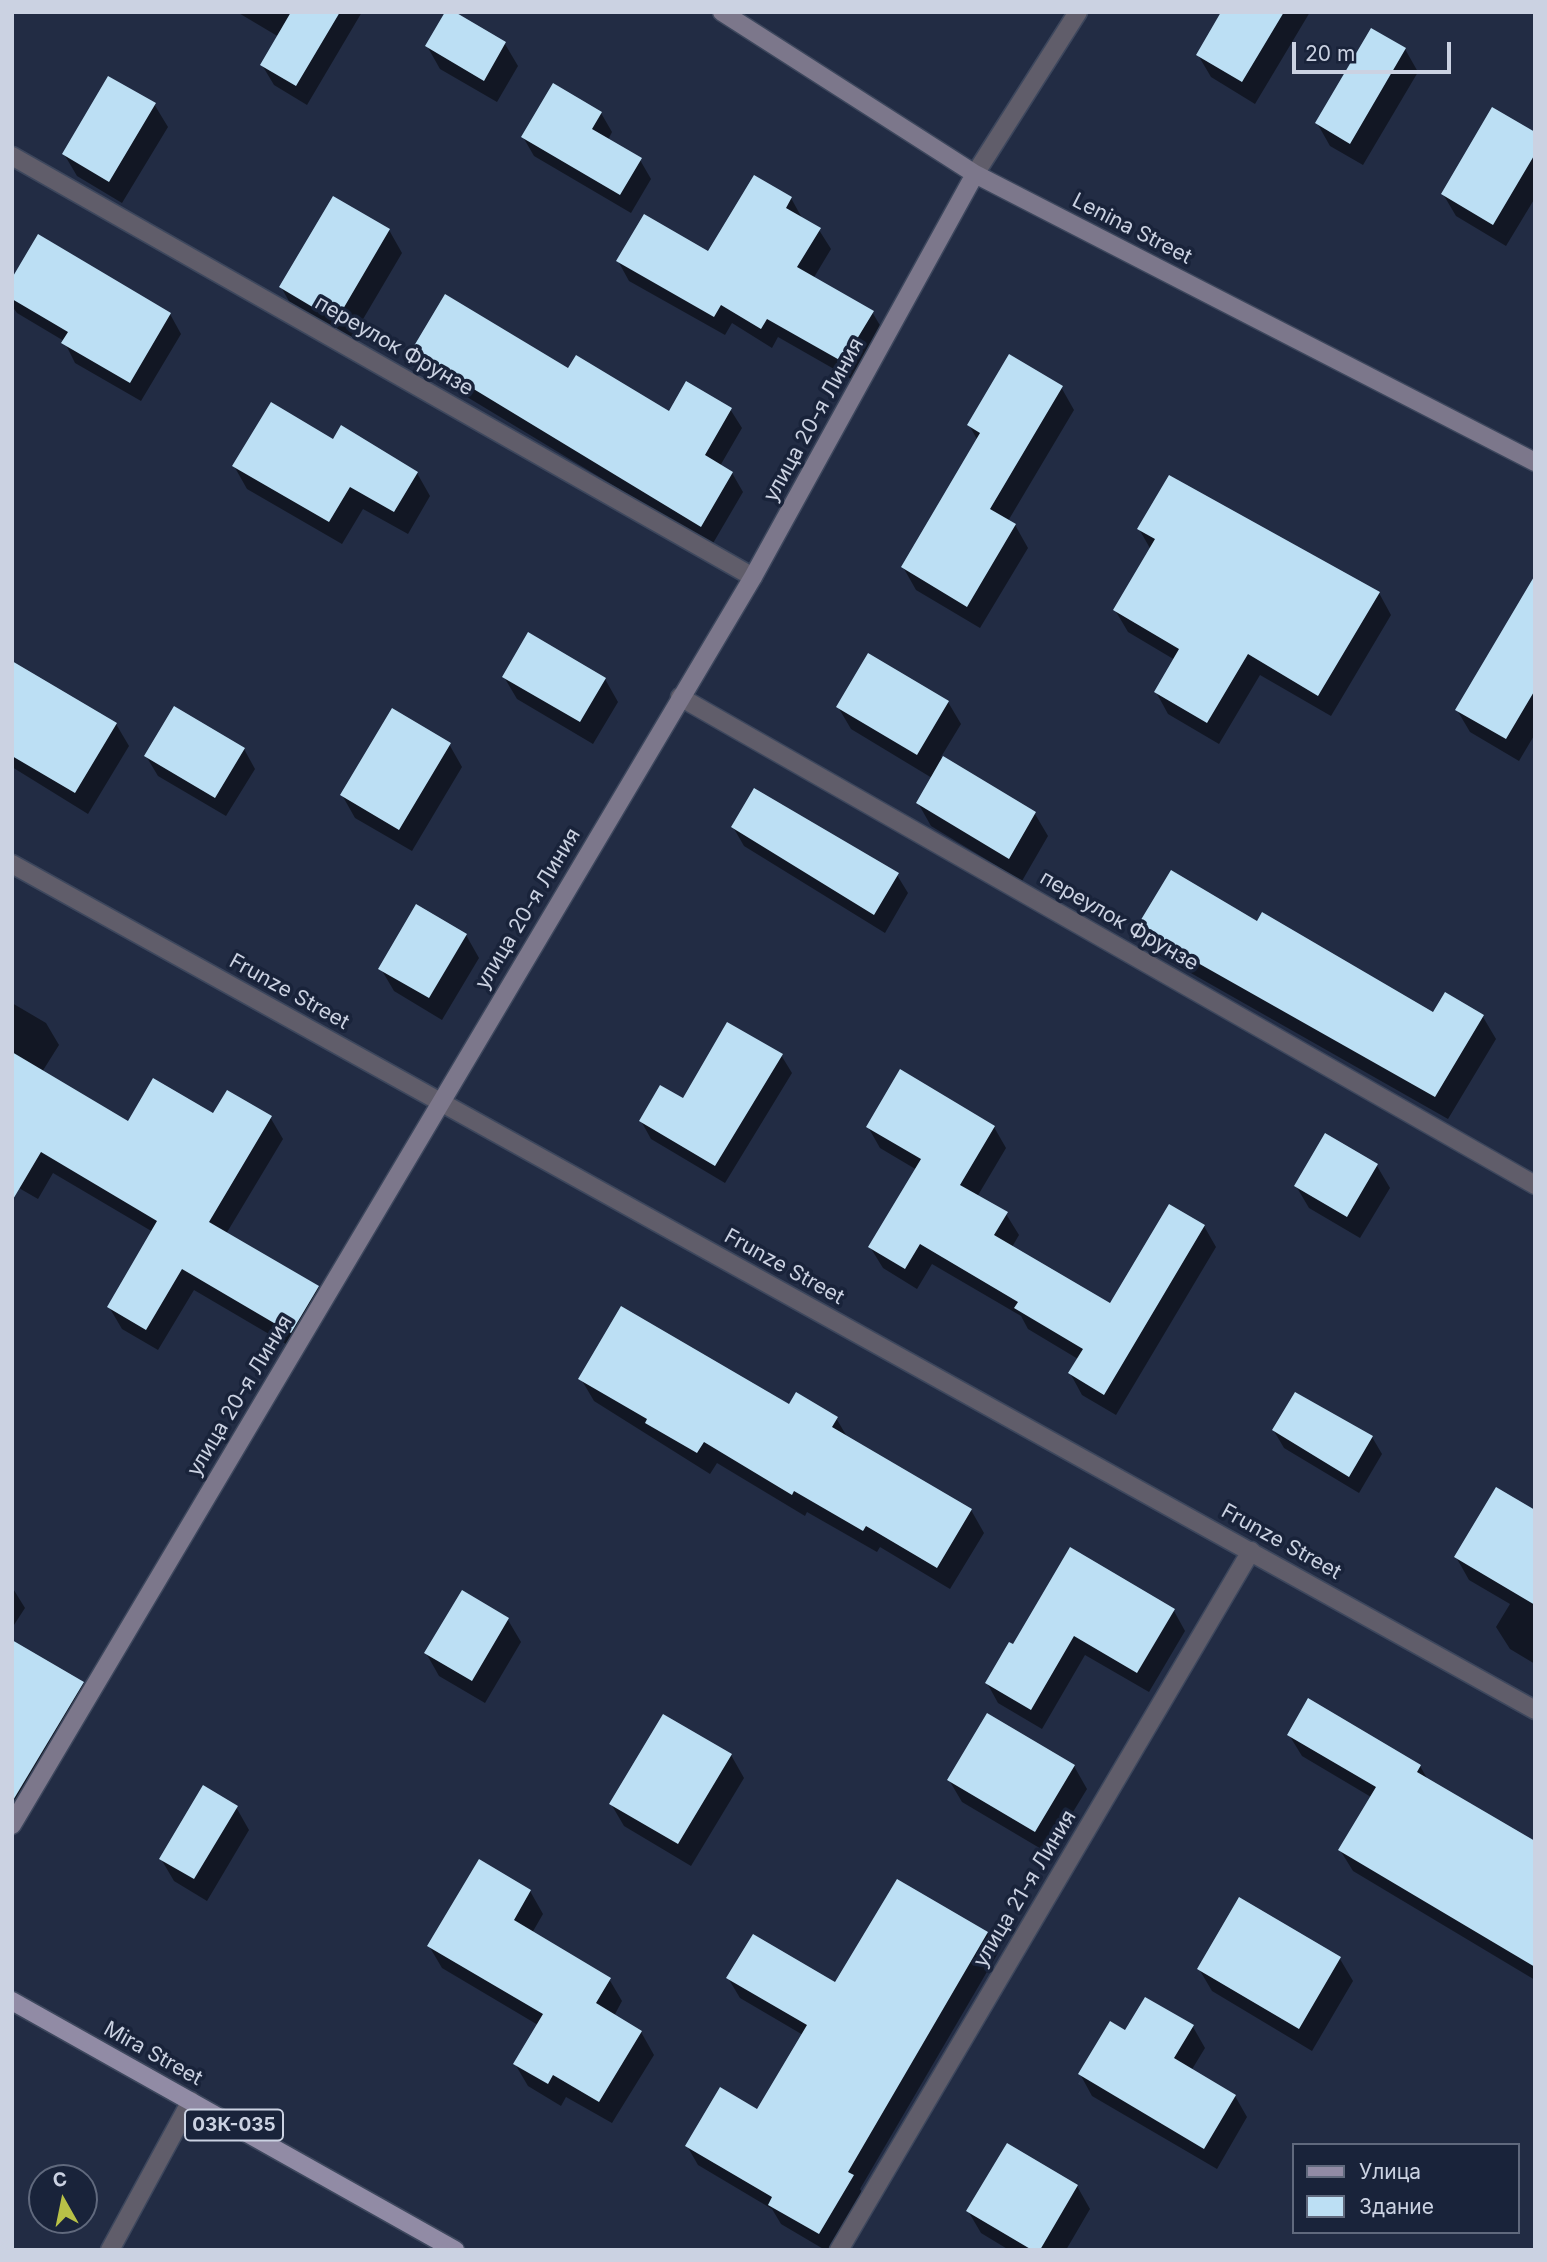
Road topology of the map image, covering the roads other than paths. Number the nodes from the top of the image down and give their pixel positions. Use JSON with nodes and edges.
{"nodes":[{"id":1,"x":722,"y":12,"type":"edge"},
{"id":2,"x":1078,"y":12,"type":"edge"},
{"id":3,"x":12,"y":156,"type":"edge"},
{"id":4,"x":975,"y":174,"type":"junction"},
{"id":5,"x":1535,"y":461,"type":"edge"},
{"id":6,"x":754,"y":577,"type":"junction"},
{"id":7,"x":680,"y":696,"type":"junction"},
{"id":8,"x":12,"y":864,"type":"edge"},
{"id":9,"x":440,"y":1103,"type":"junction"},
{"id":10,"x":1535,"y":1185,"type":"edge"},
{"id":11,"x":1251,"y":1551,"type":"junction"},
{"id":12,"x":1535,"y":1710,"type":"edge"},
{"id":13,"x":12,"y":1825,"type":"edge"},
{"id":14,"x":12,"y":2001,"type":"edge"},
{"id":15,"x":191,"y":2101,"type":"junction"},
{"id":16,"x":110,"y":2250,"type":"edge"},
{"id":17,"x":455,"y":2250,"type":"edge"},
{"id":18,"x":839,"y":2250,"type":"edge"}],
"edges":[{"from":1,"to":4,"type":"main road","name":"Lenina Street"},
{"from":2,"to":4,"type":"street","name":"улица 20-я Линия"},
{"from":3,"to":6,"type":"street","name":"переулок Фрунзе"},
{"from":4,"to":5,"type":"main road","name":"Lenina Street"},
{"from":4,"to":6,"type":"main road","name":"улица 20-я Линия"},
{"from":6,"to":7,"type":"main road","name":"улица 20-я Линия"},
{"from":7,"to":9,"type":"main road","name":"улица 20-я Линия"},
{"from":7,"to":10,"type":"street","name":"переулок Фрунзе"},
{"from":8,"to":9,"type":"street","name":"Frunze Street"},
{"from":9,"to":11,"type":"street","name":"Frunze Street"},
{"from":9,"to":13,"type":"main road","name":"улица 20-я Линия"},
{"from":11,"to":12,"type":"street","name":"Frunze Street"},
{"from":11,"to":18,"type":"street","name":"улица 21-я Линия"},
{"from":14,"to":15,"type":"main road","name":"Mira Street","number":"03К-035"},
{"from":15,"to":16,"type":"street"},
{"from":15,"to":17,"type":"main road","name":"Mira Street","number":"03К-035"}]}
